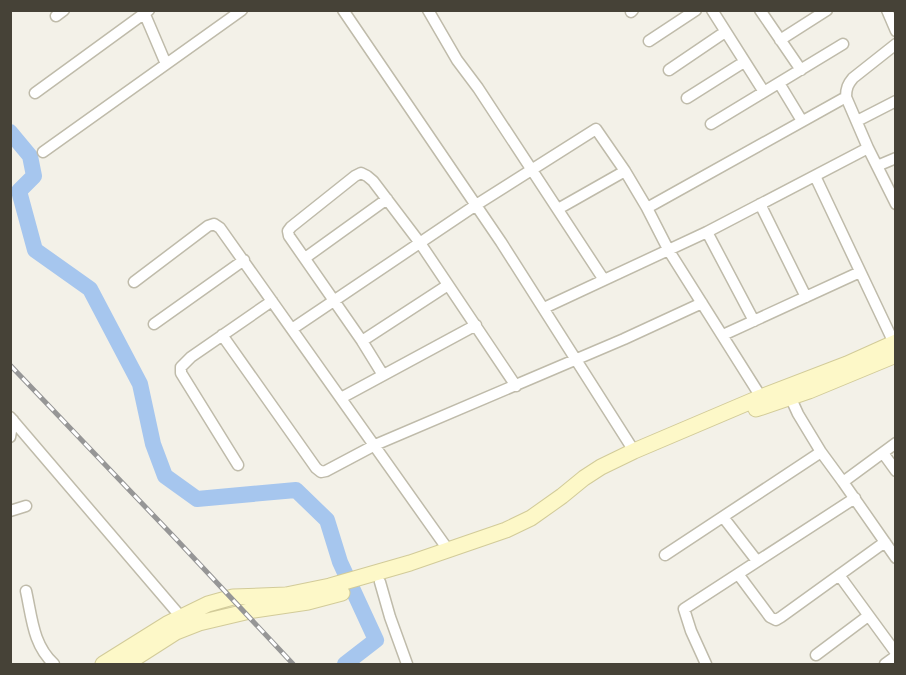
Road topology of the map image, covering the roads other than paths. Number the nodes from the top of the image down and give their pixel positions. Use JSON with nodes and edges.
{"nodes":[{"id":1,"x":242,"y":10,"type":"edge"},
{"id":2,"x":343,"y":10,"type":"edge"},
{"id":3,"x":428,"y":10,"type":"edge"},
{"id":4,"x":696,"y":10,"type":"edge"},
{"id":5,"x":712,"y":10,"type":"edge"},
{"id":6,"x":827,"y":10,"type":"edge"},
{"id":7,"x":887,"y":10,"type":"edge"},
{"id":8,"x":760,"y":11,"type":"edge"},
{"id":9,"x":146,"y":12,"type":"edge"},
{"id":10,"x":896,"y":31,"type":"edge"},
{"id":11,"x":725,"y":32,"type":"junction"},
{"id":12,"x":780,"y":40,"type":"junction"},
{"id":13,"x":649,"y":41,"type":"dead end"},
{"id":14,"x":843,"y":44,"type":"dead end"},
{"id":15,"x":896,"y":44,"type":"edge"},
{"id":16,"x":744,"y":62,"type":"junction"},
{"id":17,"x":166,"y":64,"type":"junction"},
{"id":18,"x":669,"y":70,"type":"dead end"},
{"id":19,"x":801,"y":70,"type":"junction"},
{"id":20,"x":779,"y":83,"type":"junction"},
{"id":21,"x":764,"y":92,"type":"junction"},
{"id":22,"x":35,"y":93,"type":"dead end"},
{"id":23,"x":846,"y":97,"type":"junction"},
{"id":24,"x":687,"y":98,"type":"dead end"},
{"id":25,"x":896,"y":101,"type":"edge"},
{"id":26,"x":856,"y":120,"type":"junction"},
{"id":27,"x":802,"y":121,"type":"junction"},
{"id":28,"x":711,"y":124,"type":"dead end"},
{"id":29,"x":868,"y":148,"type":"junction"},
{"id":30,"x":43,"y":152,"type":"dead end"},
{"id":31,"x":896,"y":158,"type":"edge"},
{"id":32,"x":877,"y":166,"type":"junction"},
{"id":33,"x":531,"y":170,"type":"junction"},
{"id":34,"x":626,"y":171,"type":"junction"},
{"id":35,"x":815,"y":176,"type":"junction"},
{"id":36,"x":387,"y":199,"type":"junction"},
{"id":37,"x":760,"y":204,"type":"junction"},
{"id":38,"x":896,"y":204,"type":"edge"},
{"id":39,"x":476,"y":205,"type":"junction"},
{"id":40,"x":647,"y":208,"type":"junction"},
{"id":41,"x":558,"y":209,"type":"junction"},
{"id":42,"x":707,"y":232,"type":"junction"},
{"id":43,"x":420,"y":243,"type":"junction"},
{"id":44,"x":669,"y":251,"type":"junction"},
{"id":45,"x":305,"y":258,"type":"junction"},
{"id":46,"x":244,"y":260,"type":"junction"},
{"id":47,"x":860,"y":272,"type":"junction"},
{"id":48,"x":604,"y":280,"type":"junction"},
{"id":49,"x":134,"y":282,"type":"dead end"},
{"id":50,"x":448,"y":285,"type":"junction"},
{"id":51,"x":806,"y":297,"type":"junction"},
{"id":52,"x":334,"y":300,"type":"junction"},
{"id":53,"x":272,"y":301,"type":"junction"},
{"id":54,"x":702,"y":303,"type":"junction"},
{"id":55,"x":544,"y":308,"type":"junction"},
{"id":56,"x":754,"y":321,"type":"junction"},
{"id":57,"x":154,"y":324,"type":"dead end"},
{"id":58,"x":476,"y":325,"type":"junction"},
{"id":59,"x":292,"y":329,"type":"junction"},
{"id":60,"x":222,"y":335,"type":"junction"},
{"id":61,"x":723,"y":335,"type":"junction"},
{"id":62,"x":362,"y":341,"type":"junction"},
{"id":63,"x":895,"y":346,"type":"edge"},
{"id":64,"x":576,"y":360,"type":"junction"},
{"id":65,"x":383,"y":375,"type":"junction"},
{"id":66,"x":516,"y":386,"type":"junction"},
{"id":67,"x":788,"y":392,"type":"junction"},
{"id":68,"x":761,"y":397,"type":"junction"},
{"id":69,"x":340,"y":398,"type":"junction"},
{"id":70,"x":12,"y":419,"type":"edge"},
{"id":71,"x":10,"y":437,"type":"edge"},
{"id":72,"x":896,"y":443,"type":"edge"},
{"id":73,"x":375,"y":446,"type":"junction"},
{"id":74,"x":634,"y":451,"type":"junction"},
{"id":75,"x":820,"y":452,"type":"junction"},
{"id":76,"x":883,"y":453,"type":"junction"},
{"id":77,"x":238,"y":465,"type":"dead end"},
{"id":78,"x":896,"y":471,"type":"edge"},
{"id":79,"x":843,"y":482,"type":"junction"},
{"id":80,"x":855,"y":498,"type":"junction"},
{"id":81,"x":26,"y":507,"type":"dead end"},
{"id":82,"x":10,"y":512,"type":"edge"},
{"id":83,"x":723,"y":517,"type":"junction"},
{"id":84,"x":885,"y":542,"type":"junction"},
{"id":85,"x":449,"y":551,"type":"junction"},
{"id":86,"x":665,"y":555,"type":"dead end"},
{"id":87,"x":896,"y":558,"type":"edge"},
{"id":88,"x":757,"y":561,"type":"junction"},
{"id":89,"x":738,"y":574,"type":"junction"},
{"id":90,"x":839,"y":575,"type":"junction"},
{"id":91,"x":373,"y":581,"type":"junction"},
{"id":92,"x":26,"y":591,"type":"dead end"},
{"id":93,"x":330,"y":591,"type":"junction"},
{"id":94,"x":868,"y":616,"type":"junction"},
{"id":95,"x":181,"y":617,"type":"junction"},
{"id":96,"x":816,"y":654,"type":"dead end"},
{"id":97,"x":896,"y":655,"type":"edge"},
{"id":98,"x":54,"y":664,"type":"edge"},
{"id":99,"x":103,"y":664,"type":"edge"},
{"id":100,"x":126,"y":664,"type":"edge"},
{"id":101,"x":407,"y":664,"type":"edge"},
{"id":102,"x":706,"y":664,"type":"edge"},
{"id":103,"x":885,"y":664,"type":"edge"}],
"edges":[{"from":1,"to":17,"type":"street"},
{"from":2,"to":39,"type":"street"},
{"from":3,"to":33,"type":"street"},
{"from":4,"to":13,"type":"street"},
{"from":5,"to":11,"type":"street"},
{"from":6,"to":12,"type":"street"},
{"from":7,"to":10,"type":"street"},
{"from":8,"to":12,"type":"street"},
{"from":9,"to":17,"type":"street"},
{"from":9,"to":22,"type":"street"},
{"from":11,"to":16,"type":"street"},
{"from":11,"to":18,"type":"street"},
{"from":12,"to":19,"type":"street"},
{"from":14,"to":19,"type":"street"},
{"from":15,"to":23,"type":"street"},
{"from":16,"to":21,"type":"street"},
{"from":16,"to":24,"type":"street"},
{"from":17,"to":30,"type":"street"},
{"from":19,"to":20,"type":"street"},
{"from":20,"to":21,"type":"street"},
{"from":20,"to":27,"type":"street"},
{"from":21,"to":28,"type":"street"},
{"from":23,"to":26,"type":"street"},
{"from":23,"to":27,"type":"street"},
{"from":25,"to":26,"type":"street"},
{"from":26,"to":29,"type":"street"},
{"from":27,"to":40,"type":"street"},
{"from":29,"to":32,"type":"street"},
{"from":29,"to":35,"type":"street"},
{"from":31,"to":32,"type":"street"},
{"from":32,"to":38,"type":"street"},
{"from":33,"to":34,"type":"street"},
{"from":33,"to":39,"type":"street"},
{"from":33,"to":41,"type":"street"},
{"from":34,"to":40,"type":"street"},
{"from":34,"to":41,"type":"street"},
{"from":35,"to":37,"type":"street"},
{"from":35,"to":47,"type":"street"},
{"from":36,"to":43,"type":"street"},
{"from":36,"to":45,"type":"street"},
{"from":36,"to":45,"type":"street"},
{"from":37,"to":42,"type":"street"},
{"from":37,"to":51,"type":"street"},
{"from":39,"to":43,"type":"street"},
{"from":39,"to":55,"type":"street"},
{"from":40,"to":44,"type":"street"},
{"from":41,"to":48,"type":"street"},
{"from":42,"to":44,"type":"street"},
{"from":42,"to":56,"type":"street"},
{"from":43,"to":50,"type":"street"},
{"from":43,"to":52,"type":"street"},
{"from":44,"to":48,"type":"street"},
{"from":44,"to":54,"type":"street"},
{"from":45,"to":52,"type":"street"},
{"from":46,"to":49,"type":"street"},
{"from":46,"to":53,"type":"street"},
{"from":46,"to":57,"type":"street"},
{"from":47,"to":51,"type":"street"},
{"from":47,"to":63,"type":"street"},
{"from":48,"to":55,"type":"street"},
{"from":50,"to":58,"type":"street"},
{"from":50,"to":62,"type":"street"},
{"from":51,"to":56,"type":"street"},
{"from":52,"to":59,"type":"street"},
{"from":52,"to":62,"type":"street"},
{"from":53,"to":59,"type":"street"},
{"from":53,"to":60,"type":"street"},
{"from":54,"to":61,"type":"street"},
{"from":54,"to":64,"type":"street"},
{"from":55,"to":64,"type":"street"},
{"from":56,"to":61,"type":"street"},
{"from":58,"to":65,"type":"street"},
{"from":58,"to":66,"type":"street"},
{"from":59,"to":69,"type":"street"},
{"from":60,"to":73,"type":"street"},
{"from":60,"to":77,"type":"street"},
{"from":61,"to":68,"type":"street"},
{"from":62,"to":65,"type":"street"},
{"from":63,"to":67,"type":"street"},
{"from":64,"to":66,"type":"street"},
{"from":64,"to":74,"type":"street"},
{"from":65,"to":69,"type":"street"},
{"from":66,"to":73,"type":"street"},
{"from":67,"to":68,"type":"street"},
{"from":67,"to":75,"type":"street"},
{"from":67,"to":91,"type":"street"},
{"from":68,"to":74,"type":"street"},
{"from":69,"to":73,"type":"street"},
{"from":70,"to":71,"type":"street"},
{"from":70,"to":95,"type":"street"},
{"from":72,"to":76,"type":"street"},
{"from":73,"to":85,"type":"street"},
{"from":74,"to":85,"type":"street"},
{"from":75,"to":79,"type":"street"},
{"from":75,"to":83,"type":"street"},
{"from":76,"to":78,"type":"street"},
{"from":76,"to":79,"type":"street"},
{"from":79,"to":80,"type":"street"},
{"from":80,"to":84,"type":"street"},
{"from":80,"to":88,"type":"street"},
{"from":81,"to":82,"type":"street"},
{"from":83,"to":86,"type":"street"},
{"from":83,"to":88,"type":"street"},
{"from":84,"to":87,"type":"street"},
{"from":84,"to":90,"type":"street"},
{"from":85,"to":91,"type":"street"},
{"from":88,"to":89,"type":"street"},
{"from":89,"to":90,"type":"street"},
{"from":89,"to":102,"type":"street"},
{"from":90,"to":94,"type":"street"},
{"from":91,"to":93,"type":"street"},
{"from":91,"to":101,"type":"street"},
{"from":92,"to":98,"type":"street"},
{"from":93,"to":95,"type":"street"},
{"from":93,"to":100,"type":"street"},
{"from":94,"to":96,"type":"street"},
{"from":94,"to":97,"type":"street"},
{"from":95,"to":99,"type":"street"},
{"from":97,"to":103,"type":"street"}]}
